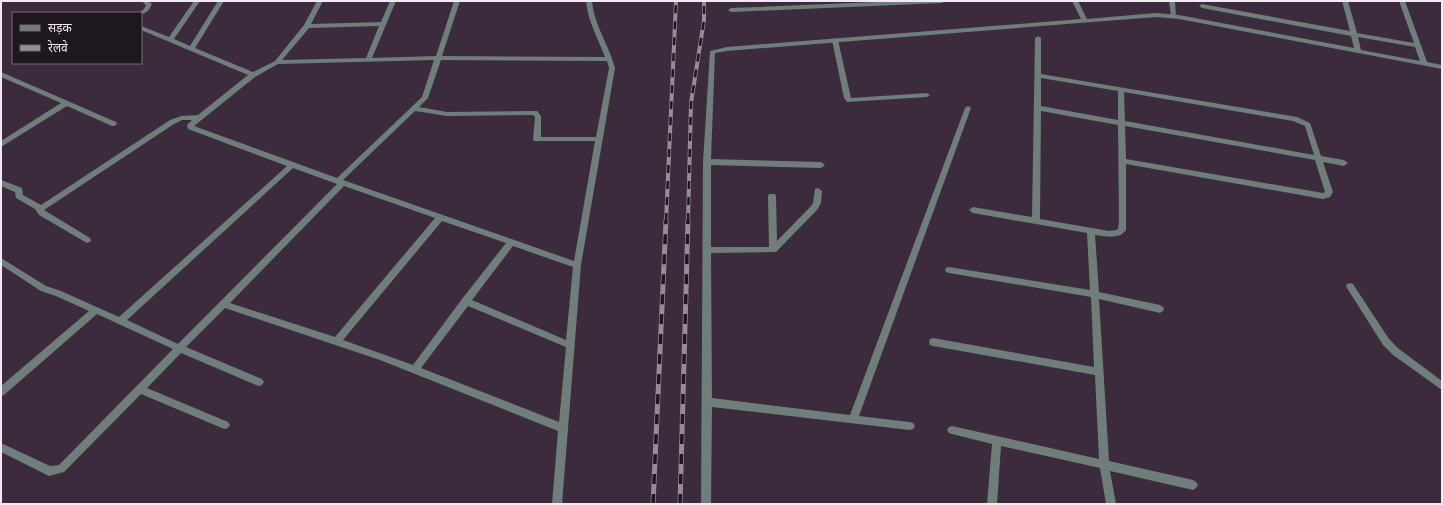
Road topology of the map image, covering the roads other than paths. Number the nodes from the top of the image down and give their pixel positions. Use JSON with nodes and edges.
{"nodes":[{"id":1,"x":144,"y":1,"type":"edge"},
{"id":2,"x":197,"y":1,"type":"edge"},
{"id":3,"x":221,"y":1,"type":"edge"},
{"id":4,"x":320,"y":1,"type":"edge"},
{"id":5,"x":393,"y":1,"type":"edge"},
{"id":6,"x":457,"y":1,"type":"edge"},
{"id":7,"x":589,"y":1,"type":"edge"},
{"id":8,"x":942,"y":1,"type":"edge"},
{"id":9,"x":1076,"y":1,"type":"edge"},
{"id":10,"x":1172,"y":1,"type":"edge"},
{"id":11,"x":1344,"y":1,"type":"edge"},
{"id":12,"x":1402,"y":1,"type":"edge"},
{"id":13,"x":1202,"y":6,"type":"dead end"},
{"id":14,"x":731,"y":10,"type":"dead end"},
{"id":15,"x":142,"y":12,"type":"edge"},
{"id":16,"x":1174,"y":16,"type":"junction"},
{"id":17,"x":1085,"y":20,"type":"junction"},
{"id":18,"x":384,"y":24,"type":"junction"},
{"id":19,"x":307,"y":26,"type":"junction"},
{"id":20,"x":142,"y":28,"type":"edge"},
{"id":21,"x":1354,"y":33,"type":"junction"},
{"id":22,"x":1038,"y":38,"type":"dead end"},
{"id":23,"x":170,"y":40,"type":"junction"},
{"id":24,"x":835,"y":40,"type":"junction"},
{"id":25,"x":1418,"y":46,"type":"junction"},
{"id":26,"x":191,"y":49,"type":"junction"},
{"id":27,"x":1358,"y":50,"type":"junction"},
{"id":28,"x":439,"y":58,"type":"junction"},
{"id":29,"x":610,"y":59,"type":"junction"},
{"id":30,"x":368,"y":60,"type":"junction"},
{"id":31,"x":277,"y":62,"type":"junction"},
{"id":32,"x":1424,"y":63,"type":"junction"},
{"id":33,"x":1442,"y":66,"type":"edge"},
{"id":34,"x":1,"y":74,"type":"edge"},
{"id":35,"x":253,"y":75,"type":"junction"},
{"id":36,"x":1037,"y":75,"type":"junction"},
{"id":37,"x":1121,"y":89,"type":"junction"},
{"id":38,"x":926,"y":95,"type":"dead end"},
{"id":39,"x":67,"y":103,"type":"junction"},
{"id":40,"x":968,"y":108,"type":"dead end"},
{"id":41,"x":1037,"y":108,"type":"junction"},
{"id":42,"x":414,"y":109,"type":"junction"},
{"id":43,"x":199,"y":117,"type":"junction"},
{"id":44,"x":114,"y":124,"type":"dead end"},
{"id":45,"x":1123,"y":124,"type":"junction"},
{"id":46,"x":598,"y":139,"type":"junction"},
{"id":47,"x":1,"y":144,"type":"edge"},
{"id":48,"x":1318,"y":158,"type":"junction"},
{"id":49,"x":1123,"y":161,"type":"junction"},
{"id":50,"x":707,"y":162,"type":"junction"},
{"id":51,"x":1344,"y":163,"type":"dead end"},
{"id":52,"x":292,"y":165,"type":"junction"},
{"id":53,"x":821,"y":165,"type":"dead end"},
{"id":54,"x":340,"y":182,"type":"junction"},
{"id":55,"x":1,"y":183,"type":"edge"},
{"id":56,"x":818,"y":191,"type":"dead end"},
{"id":57,"x":772,"y":196,"type":"dead end"},
{"id":58,"x":40,"y":209,"type":"junction"},
{"id":59,"x":974,"y":210,"type":"dead end"},
{"id":60,"x":441,"y":217,"type":"junction"},
{"id":61,"x":1036,"y":221,"type":"junction"},
{"id":62,"x":1091,"y":230,"type":"junction"},
{"id":63,"x":87,"y":240,"type":"dead end"},
{"id":64,"x":511,"y":242,"type":"junction"},
{"id":65,"x":707,"y":250,"type":"junction"},
{"id":66,"x":773,"y":250,"type":"junction"},
{"id":67,"x":1,"y":261,"type":"edge"},
{"id":68,"x":577,"y":265,"type":"junction"},
{"id":69,"x":949,"y":270,"type":"dead end"},
{"id":70,"x":1350,"y":286,"type":"dead end"},
{"id":71,"x":1094,"y":294,"type":"junction"},
{"id":72,"x":465,"y":301,"type":"junction"},
{"id":73,"x":223,"y":304,"type":"junction"},
{"id":74,"x":1160,"y":309,"type":"dead end"},
{"id":75,"x":96,"y":310,"type":"junction"},
{"id":76,"x":120,"y":321,"type":"junction"},
{"id":77,"x":336,"y":342,"type":"junction"},
{"id":78,"x":933,"y":342,"type":"dead end"},
{"id":79,"x":570,"y":344,"type":"junction"},
{"id":80,"x":179,"y":348,"type":"junction"},
{"id":81,"x":414,"y":370,"type":"junction"},
{"id":82,"x":1099,"y":372,"type":"junction"},
{"id":83,"x":259,"y":382,"type":"dead end"},
{"id":84,"x":1442,"y":386,"type":"edge"},
{"id":85,"x":139,"y":389,"type":"junction"},
{"id":86,"x":1,"y":392,"type":"edge"},
{"id":87,"x":707,"y":402,"type":"junction"},
{"id":88,"x":853,"y":420,"type":"junction"},
{"id":89,"x":225,"y":425,"type":"dead end"},
{"id":90,"x":910,"y":426,"type":"dead end"},
{"id":91,"x":563,"y":428,"type":"junction"},
{"id":92,"x":952,"y":430,"type":"dead end"},
{"id":93,"x":996,"y":440,"type":"junction"},
{"id":94,"x":1,"y":447,"type":"edge"},
{"id":95,"x":1104,"y":464,"type":"junction"},
{"id":96,"x":1193,"y":484,"type":"dead end"},
{"id":97,"x":556,"y":504,"type":"edge"},
{"id":98,"x":706,"y":504,"type":"edge"},
{"id":99,"x":992,"y":504,"type":"edge"},
{"id":100,"x":1111,"y":504,"type":"edge"}],
"edges":[{"from":1,"to":15,"type":"street"},
{"from":2,"to":23,"type":"street"},
{"from":3,"to":26,"type":"street"},
{"from":4,"to":19,"type":"street"},
{"from":5,"to":18,"type":"street"},
{"from":6,"to":28,"type":"street"},
{"from":7,"to":29,"type":"street"},
{"from":8,"to":14,"type":"street"},
{"from":9,"to":17,"type":"street"},
{"from":10,"to":16,"type":"street"},
{"from":11,"to":21,"type":"street"},
{"from":12,"to":25,"type":"street"},
{"from":13,"to":21,"type":"street"},
{"from":16,"to":17,"type":"street"},
{"from":16,"to":27,"type":"street"},
{"from":17,"to":24,"type":"street"},
{"from":18,"to":19,"type":"street"},
{"from":18,"to":30,"type":"street"},
{"from":19,"to":31,"type":"street"},
{"from":20,"to":23,"type":"street"},
{"from":21,"to":25,"type":"street"},
{"from":21,"to":27,"type":"street"},
{"from":22,"to":36,"type":"street"},
{"from":23,"to":26,"type":"street"},
{"from":24,"to":38,"type":"street"},
{"from":24,"to":50,"type":"street"},
{"from":25,"to":32,"type":"street"},
{"from":26,"to":35,"type":"street"},
{"from":27,"to":32,"type":"street"},
{"from":28,"to":29,"type":"street"},
{"from":28,"to":30,"type":"street"},
{"from":28,"to":42,"type":"street"},
{"from":29,"to":46,"type":"street"},
{"from":30,"to":31,"type":"street"},
{"from":31,"to":35,"type":"street"},
{"from":32,"to":33,"type":"street"},
{"from":34,"to":39,"type":"street"},
{"from":35,"to":43,"type":"street"},
{"from":36,"to":37,"type":"street"},
{"from":36,"to":41,"type":"street"},
{"from":37,"to":45,"type":"street"},
{"from":37,"to":48,"type":"street"},
{"from":39,"to":44,"type":"street"},
{"from":39,"to":47,"type":"street"},
{"from":40,"to":88,"type":"street"},
{"from":41,"to":45,"type":"street"},
{"from":41,"to":61,"type":"street"},
{"from":42,"to":46,"type":"street"},
{"from":42,"to":54,"type":"street"},
{"from":43,"to":52,"type":"street"},
{"from":43,"to":58,"type":"street"},
{"from":45,"to":48,"type":"street"},
{"from":45,"to":49,"type":"street"},
{"from":46,"to":68,"type":"street"},
{"from":48,"to":49,"type":"street"},
{"from":48,"to":51,"type":"street"},
{"from":49,"to":62,"type":"street"},
{"from":50,"to":53,"type":"street"},
{"from":50,"to":65,"type":"street"},
{"from":52,"to":54,"type":"street"},
{"from":52,"to":76,"type":"street"},
{"from":54,"to":60,"type":"street"},
{"from":54,"to":73,"type":"street"},
{"from":55,"to":58,"type":"street"},
{"from":56,"to":66,"type":"street"},
{"from":57,"to":66,"type":"street"},
{"from":58,"to":63,"type":"street"},
{"from":59,"to":61,"type":"street"},
{"from":60,"to":64,"type":"street"},
{"from":60,"to":77,"type":"street"},
{"from":61,"to":62,"type":"street"},
{"from":62,"to":71,"type":"street"},
{"from":64,"to":68,"type":"street"},
{"from":64,"to":72,"type":"street"},
{"from":65,"to":66,"type":"street"},
{"from":65,"to":87,"type":"street"},
{"from":67,"to":75,"type":"street"},
{"from":68,"to":79,"type":"street"},
{"from":69,"to":71,"type":"street"},
{"from":70,"to":84,"type":"street"},
{"from":71,"to":74,"type":"street"},
{"from":71,"to":82,"type":"street"},
{"from":72,"to":79,"type":"street"},
{"from":72,"to":81,"type":"street"},
{"from":73,"to":77,"type":"street"},
{"from":73,"to":80,"type":"street"},
{"from":75,"to":76,"type":"street"},
{"from":75,"to":86,"type":"street"},
{"from":76,"to":80,"type":"street"},
{"from":77,"to":81,"type":"street"},
{"from":78,"to":82,"type":"street"},
{"from":79,"to":91,"type":"street"},
{"from":80,"to":83,"type":"street"},
{"from":80,"to":85,"type":"street"},
{"from":81,"to":91,"type":"street"},
{"from":82,"to":95,"type":"street"},
{"from":85,"to":89,"type":"street"},
{"from":85,"to":94,"type":"street"},
{"from":87,"to":88,"type":"street"},
{"from":87,"to":98,"type":"street"},
{"from":88,"to":90,"type":"street"},
{"from":91,"to":97,"type":"street"},
{"from":92,"to":93,"type":"street"},
{"from":93,"to":95,"type":"street"},
{"from":93,"to":99,"type":"street"},
{"from":95,"to":96,"type":"street"},
{"from":95,"to":100,"type":"street"}]}
